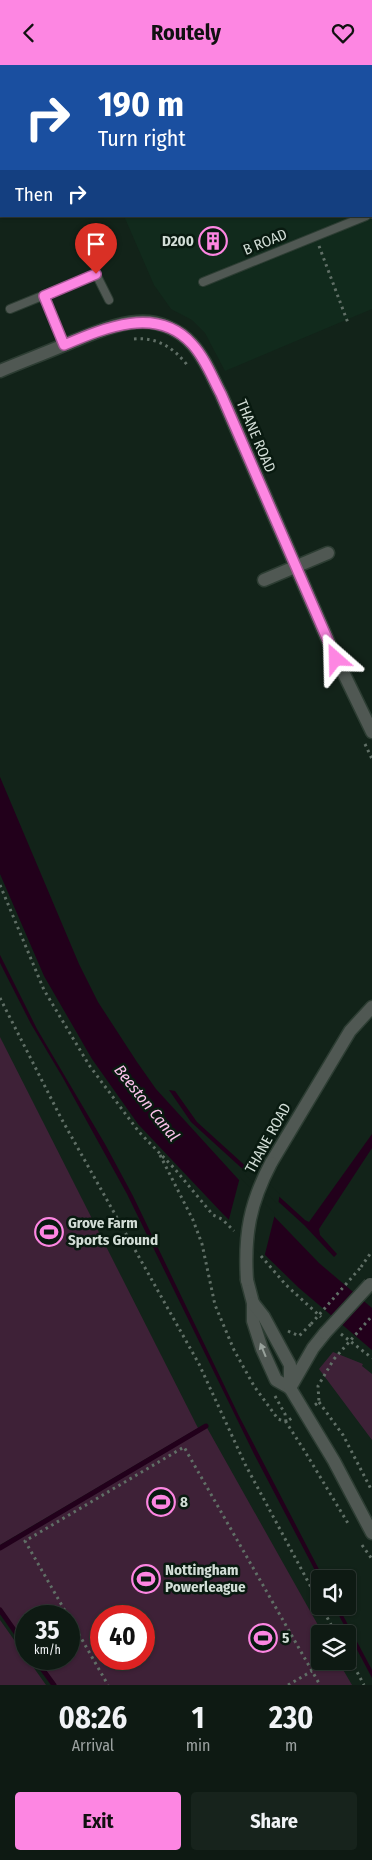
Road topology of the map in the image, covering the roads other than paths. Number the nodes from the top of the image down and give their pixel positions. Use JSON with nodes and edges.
{"nodes":[{"id":1,"x":364,"y":217,"type":"edge"},
{"id":2,"x":203,"y":282,"type":"dead end"},
{"id":3,"x":44,"y":296,"type":"junction"},
{"id":4,"x":108,"y":300,"type":"dead end"},
{"id":5,"x":10,"y":309,"type":"dead end"},
{"id":6,"x":64,"y":345,"type":"junction"},
{"id":7,"x":0,"y":371,"type":"edge"},
{"id":8,"x":328,"y":553,"type":"dead end"},
{"id":9,"x":295,"y":567,"type":"junction"},
{"id":10,"x":264,"y":580,"type":"dead end"},
{"id":11,"x":372,"y":732,"type":"edge"},
{"id":12,"x":372,"y":1007,"type":"edge"},
{"id":13,"x":371,"y":1283,"type":"edge"},
{"id":14,"x":253,"y":1303,"type":"junction"},
{"id":15,"x":290,"y":1387,"type":"junction"},
{"id":16,"x":372,"y":1533,"type":"edge"}],
"edges":[{"from":1,"to":2,"type":"lane","name":"B ROAD"},
{"from":3,"to":4,"type":"lane"},
{"from":3,"to":5,"type":"lane"},
{"from":3,"to":6,"type":"lane"},
{"from":6,"to":7,"type":"street","name":"THANE ROAD"},
{"from":6,"to":9,"type":"street","name":"THANE ROAD"},
{"from":8,"to":9,"type":"street"},
{"from":9,"to":10,"type":"street"},
{"from":9,"to":11,"type":"street","name":"THANE ROAD"},
{"from":12,"to":14,"type":"street","name":"THANE ROAD","bridge":true},
{"from":13,"to":15,"type":"street","bridge":true},
{"from":14,"to":15,"type":"street","name":"THANE ROAD"},
{"from":15,"to":14,"type":"street","name":"THANE ROAD","one_way":true},
{"from":15,"to":16,"type":"street","name":"THANE ROAD"}]}
